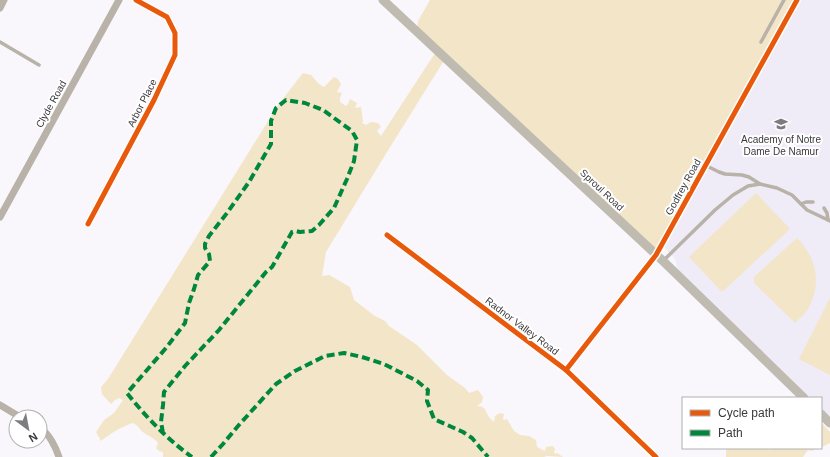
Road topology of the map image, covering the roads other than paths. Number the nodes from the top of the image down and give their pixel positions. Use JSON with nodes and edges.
{"nodes":[{"id":1,"x":4,"y":0,"type":"edge"},
{"id":2,"x":119,"y":0,"type":"edge"},
{"id":3,"x":136,"y":0,"type":"edge"},
{"id":4,"x":383,"y":0,"type":"edge"},
{"id":5,"x":784,"y":0,"type":"edge"},
{"id":6,"x":797,"y":0,"type":"edge"},
{"id":7,"x":0,"y":8,"type":"edge"},
{"id":8,"x":0,"y":42,"type":"edge"},
{"id":9,"x":761,"y":42,"type":"dead end"},
{"id":10,"x":39,"y":65,"type":"dead end"},
{"id":11,"x":705,"y":165,"type":"junction"},
{"id":12,"x":760,"y":184,"type":"junction"},
{"id":13,"x":813,"y":202,"type":"dead end"},
{"id":14,"x":801,"y":204,"type":"junction"},
{"id":15,"x":824,"y":208,"type":"dead end"},
{"id":16,"x":0,"y":217,"type":"edge"},
{"id":17,"x":829,"y":221,"type":"edge"},
{"id":18,"x":88,"y":224,"type":"dead end"},
{"id":19,"x":387,"y":234,"type":"dead end"},
{"id":20,"x":656,"y":255,"type":"junction"},
{"id":21,"x":663,"y":261,"type":"junction"},
{"id":22,"x":566,"y":370,"type":"junction"},
{"id":23,"x":803,"y":397,"type":"edge"},
{"id":24,"x":822,"y":415,"type":"edge"},
{"id":25,"x":830,"y":423,"type":"edge"},
{"id":26,"x":48,"y":437,"type":"edge"},
{"id":27,"x":58,"y":457,"type":"edge"},
{"id":28,"x":656,"y":457,"type":"edge"}],
"edges":[{"from":1,"to":7,"type":"street"},
{"from":2,"to":16,"type":"street","name":"Clyde Road"},
{"from":3,"to":18,"type":"street","name":"Arbor Place"},
{"from":4,"to":20,"type":"main road","name":"Sproul Road"},
{"from":5,"to":9,"type":"lane"},
{"from":6,"to":11,"type":"street","name":"Godfrey Road"},
{"from":8,"to":10,"type":"lane"},
{"from":11,"to":12,"type":"lane"},
{"from":11,"to":20,"type":"street","name":"Godfrey Road"},
{"from":12,"to":14,"type":"lane"},
{"from":12,"to":21,"type":"lane"},
{"from":13,"to":14,"type":"lane"},
{"from":14,"to":17,"type":"lane"},
{"from":15,"to":17,"type":"lane"},
{"from":19,"to":22,"type":"street","name":"Radnor Valley Road"},
{"from":20,"to":21,"type":"main road","name":"Sproul Road"},
{"from":20,"to":22,"type":"street","name":"Godfrey Road"},
{"from":21,"to":23,"type":"main road","name":"Sproul Road"},
{"from":22,"to":28,"type":"street","name":"Radnor Valley Road"},
{"from":24,"to":25,"type":"main road"},
{"from":26,"to":27,"type":"street"}]}
